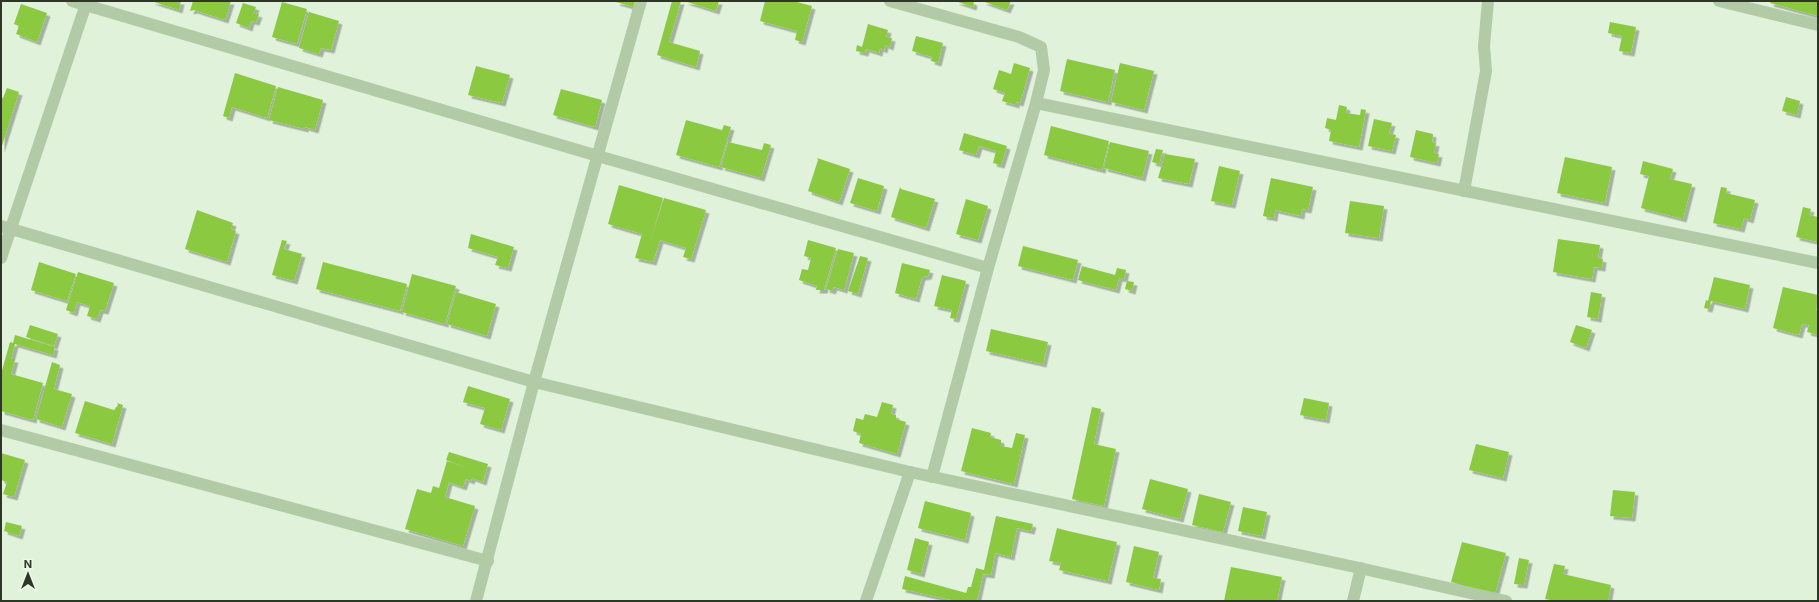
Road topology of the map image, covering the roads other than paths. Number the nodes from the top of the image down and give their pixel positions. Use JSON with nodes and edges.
{"nodes":[{"id":1,"x":72,"y":1,"type":"edge"},
{"id":2,"x":642,"y":1,"type":"edge"},
{"id":3,"x":890,"y":1,"type":"edge"},
{"id":4,"x":1488,"y":1,"type":"edge"},
{"id":5,"x":1719,"y":1,"type":"edge"},
{"id":6,"x":86,"y":3,"type":"edge"},
{"id":7,"x":1818,"y":25,"type":"edge"},
{"id":8,"x":1036,"y":103,"type":"junction"},
{"id":9,"x":598,"y":156,"type":"junction"},
{"id":10,"x":1464,"y":191,"type":"junction"},
{"id":11,"x":5,"y":228,"type":"edge"},
{"id":12,"x":1,"y":258,"type":"edge"},
{"id":13,"x":1818,"y":263,"type":"edge"},
{"id":14,"x":988,"y":268,"type":"junction"},
{"id":15,"x":534,"y":382,"type":"junction"},
{"id":16,"x":1,"y":430,"type":"edge"},
{"id":17,"x":910,"y":472,"type":"junction"},
{"id":18,"x":932,"y":477,"type":"junction"},
{"id":19,"x":488,"y":561,"type":"junction"},
{"id":20,"x":1361,"y":568,"type":"junction"},
{"id":21,"x":476,"y":601,"type":"edge"},
{"id":22,"x":866,"y":601,"type":"edge"},
{"id":23,"x":1353,"y":601,"type":"edge"},
{"id":24,"x":1506,"y":601,"type":"edge"}],
"edges":[{"from":1,"to":6,"type":"street"},
{"from":2,"to":9,"type":"street"},
{"from":3,"to":8,"type":"street"},
{"from":4,"to":10,"type":"street"},
{"from":5,"to":7,"type":"street"},
{"from":6,"to":9,"type":"street"},
{"from":6,"to":11,"type":"street"},
{"from":8,"to":10,"type":"street"},
{"from":8,"to":14,"type":"street"},
{"from":9,"to":14,"type":"street"},
{"from":9,"to":15,"type":"street"},
{"from":10,"to":13,"type":"street"},
{"from":11,"to":12,"type":"street"},
{"from":11,"to":15,"type":"street"},
{"from":14,"to":18,"type":"street"},
{"from":15,"to":17,"type":"street"},
{"from":15,"to":19,"type":"street"},
{"from":16,"to":19,"type":"street"},
{"from":17,"to":18,"type":"street"},
{"from":17,"to":22,"type":"street"},
{"from":18,"to":20,"type":"street"},
{"from":19,"to":21,"type":"street"},
{"from":20,"to":23,"type":"street"},
{"from":20,"to":24,"type":"street"}]}
